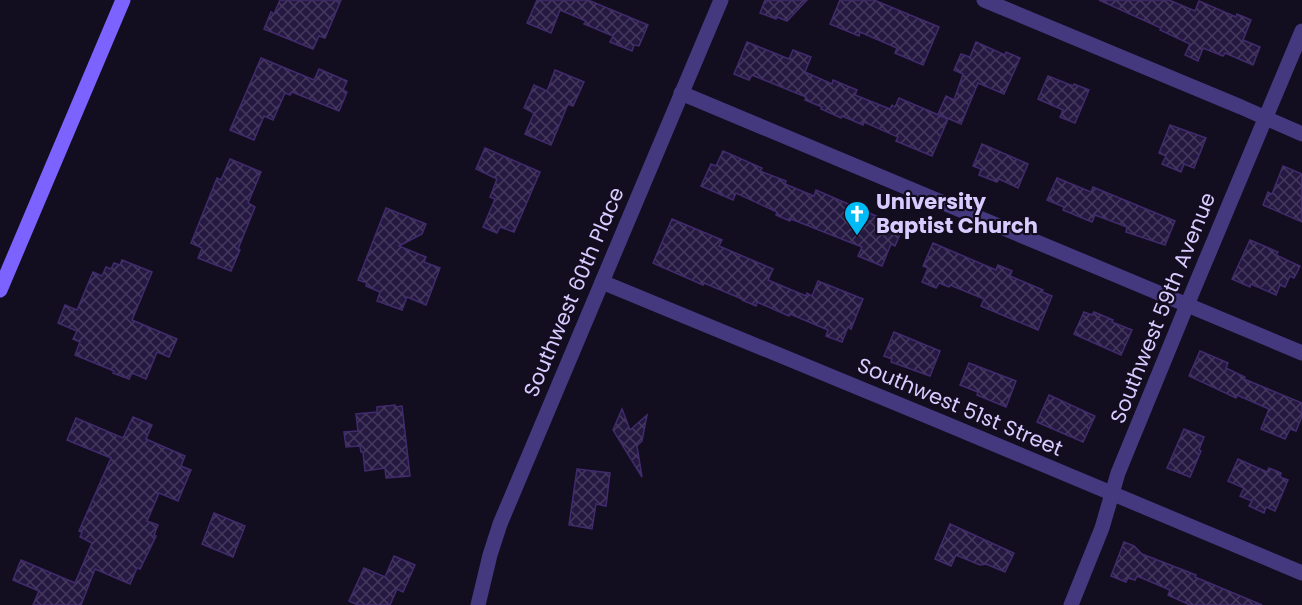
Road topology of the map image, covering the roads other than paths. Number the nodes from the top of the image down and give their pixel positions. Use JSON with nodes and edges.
{"nodes":[{"id":1,"x":123,"y":0,"type":"edge"},
{"id":2,"x":721,"y":0,"type":"edge"},
{"id":3,"x":984,"y":0,"type":"edge"},
{"id":4,"x":1302,"y":31,"type":"edge"},
{"id":5,"x":681,"y":93,"type":"junction"},
{"id":6,"x":1265,"y":118,"type":"junction"},
{"id":7,"x":1302,"y":134,"type":"edge"},
{"id":8,"x":602,"y":282,"type":"junction"},
{"id":9,"x":0,"y":290,"type":"edge"},
{"id":10,"x":1187,"y":305,"type":"junction"},
{"id":11,"x":1302,"y":353,"type":"edge"},
{"id":12,"x":1112,"y":494,"type":"junction"},
{"id":13,"x":1302,"y":573,"type":"edge"},
{"id":14,"x":478,"y":605,"type":"edge"},
{"id":15,"x":1071,"y":605,"type":"edge"}],
"edges":[{"from":1,"to":9,"type":"street"},
{"from":2,"to":5,"type":"street","name":"Southwest 60th Place"},
{"from":3,"to":6,"type":"street"},
{"from":4,"to":6,"type":"street","name":"Southwest 59th Avenue"},
{"from":5,"to":8,"type":"street","name":"Southwest 60th Place"},
{"from":5,"to":10,"type":"street"},
{"from":6,"to":7,"type":"street"},
{"from":6,"to":10,"type":"street","name":"Southwest 59th Avenue"},
{"from":8,"to":12,"type":"street","name":"Southwest 51st Street"},
{"from":8,"to":14,"type":"street","name":"Southwest 60th Place"},
{"from":10,"to":11,"type":"street"},
{"from":10,"to":12,"type":"street","name":"Southwest 59th Avenue"},
{"from":12,"to":13,"type":"street","name":"Southwest 51st Street"},
{"from":12,"to":15,"type":"street","name":"Southwest 59th Avenue"}]}
